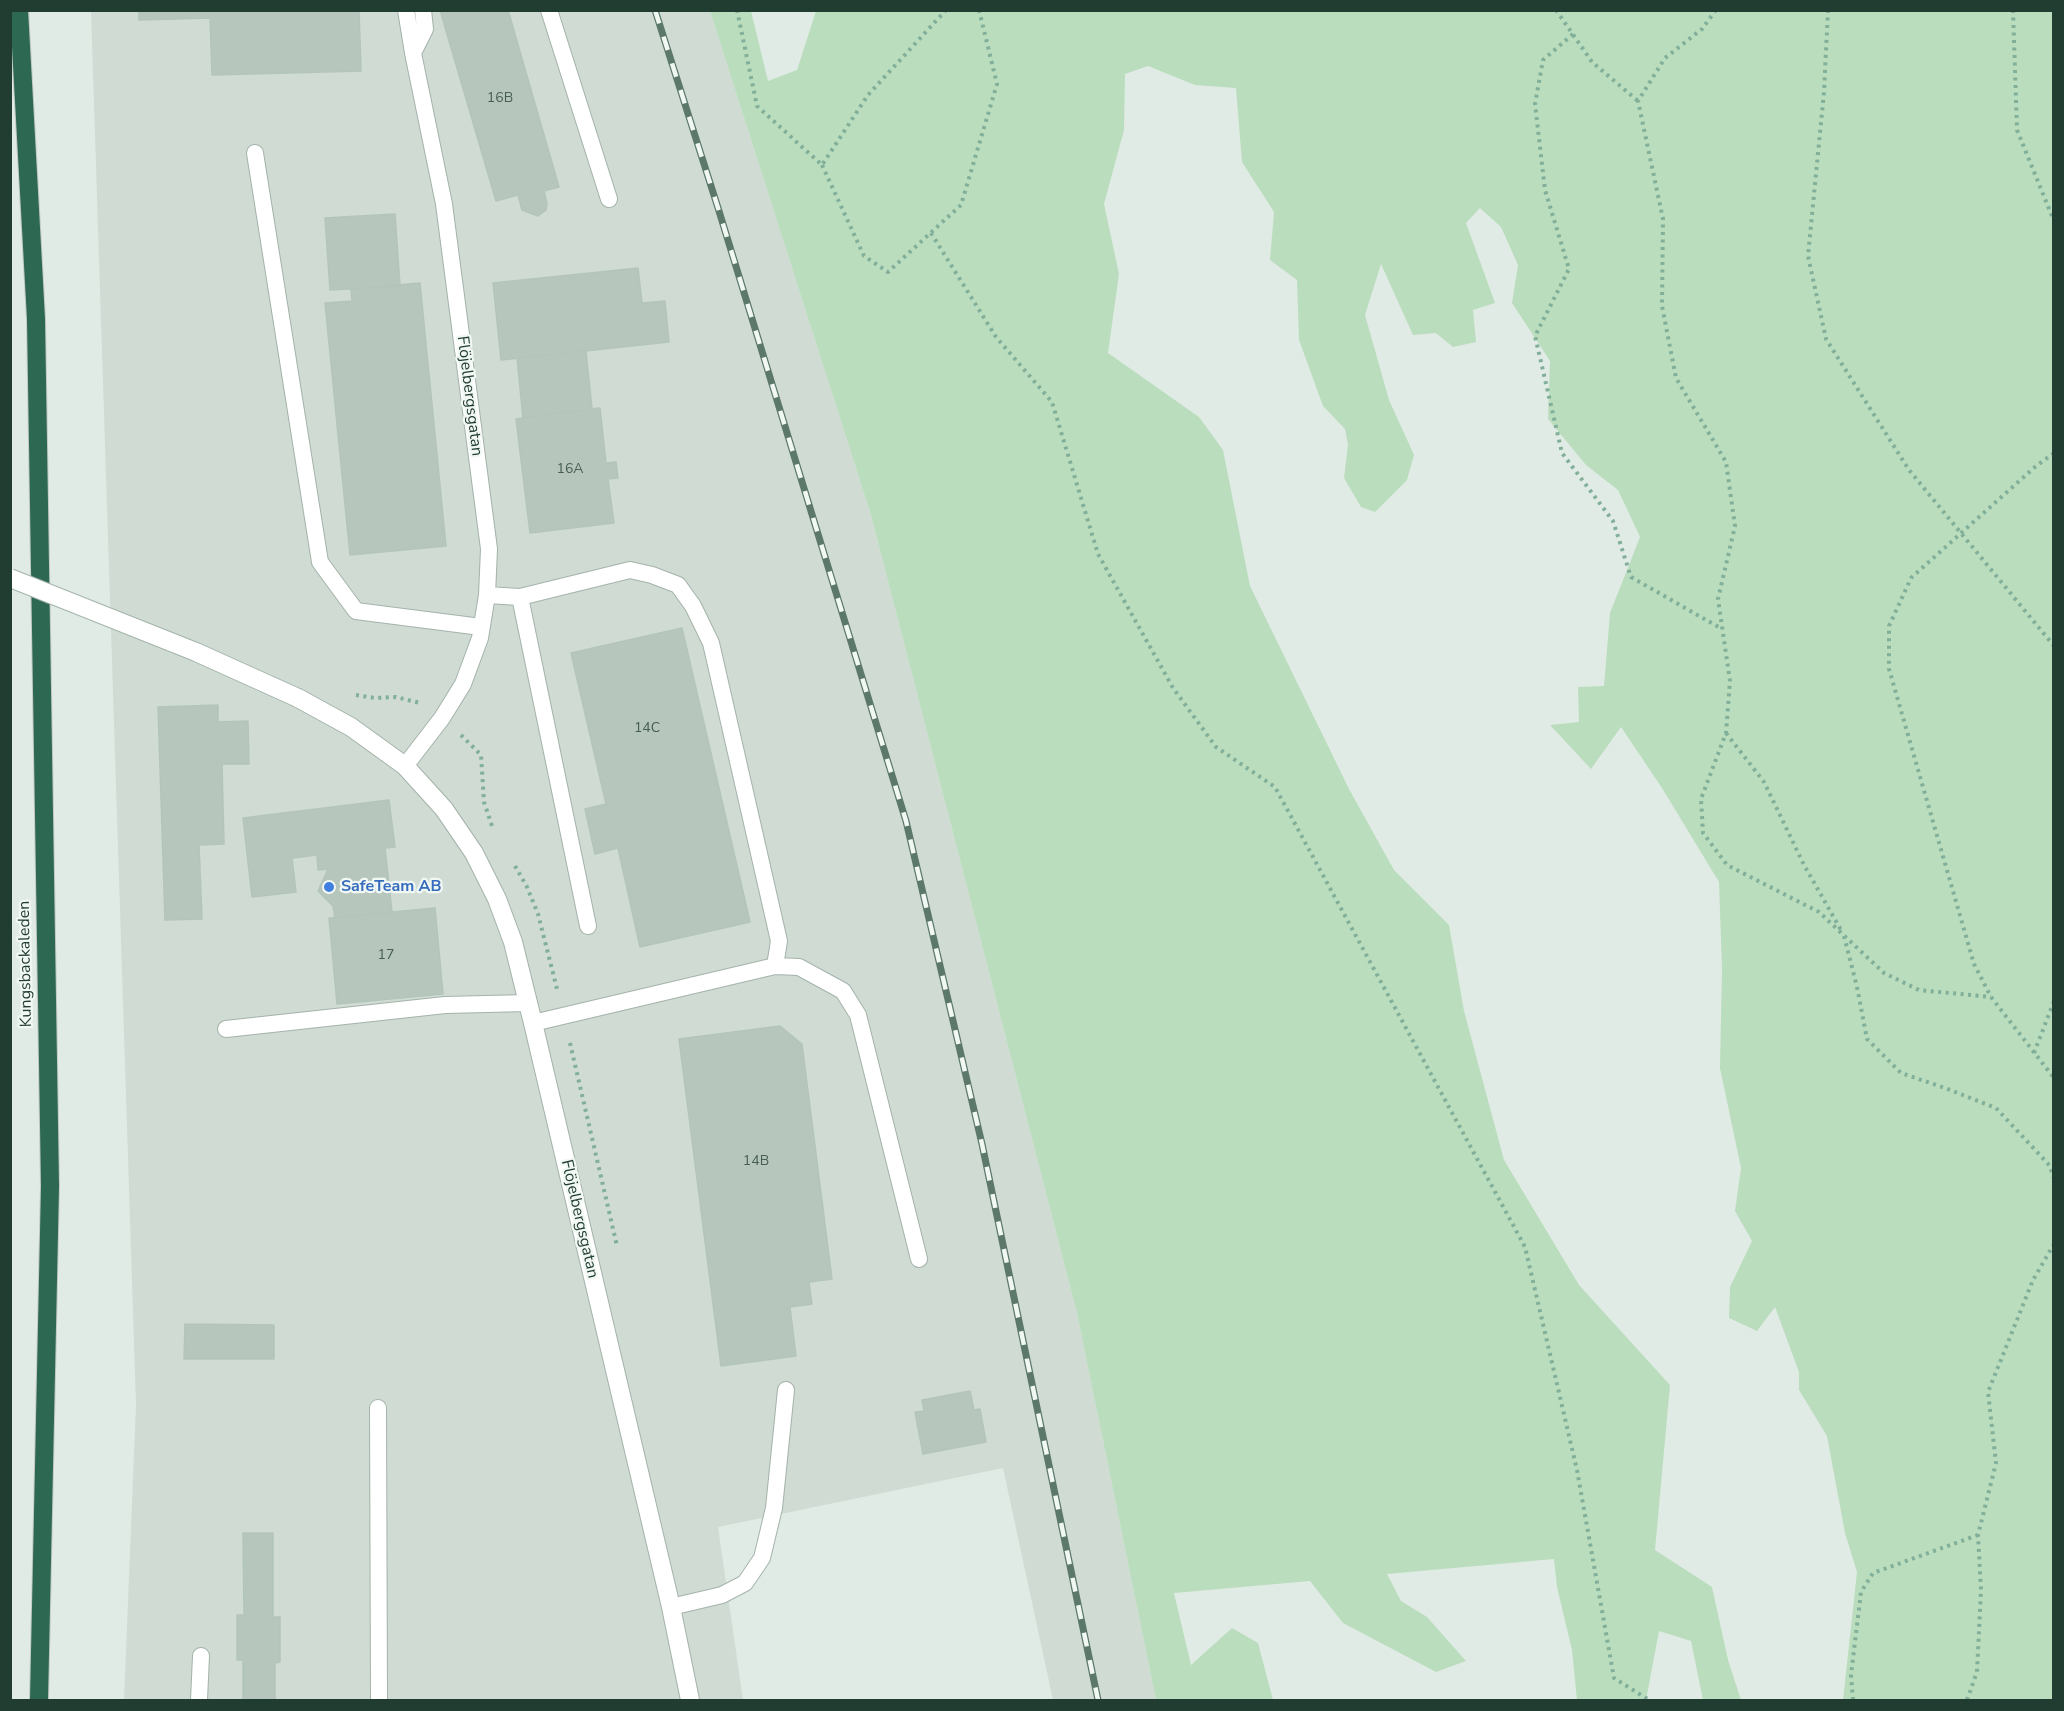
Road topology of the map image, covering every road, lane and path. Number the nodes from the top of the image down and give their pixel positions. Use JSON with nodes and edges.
{"nodes":[{"id":1,"x":19,"y":10,"type":"edge"},
{"id":2,"x":406,"y":10,"type":"edge"},
{"id":3,"x":423,"y":10,"type":"edge"},
{"id":4,"x":549,"y":10,"type":"edge"},
{"id":5,"x":737,"y":10,"type":"edge"},
{"id":6,"x":946,"y":10,"type":"edge"},
{"id":7,"x":979,"y":10,"type":"edge"},
{"id":8,"x":1556,"y":10,"type":"edge"},
{"id":9,"x":1716,"y":10,"type":"edge"},
{"id":10,"x":1828,"y":10,"type":"edge"},
{"id":11,"x":2013,"y":10,"type":"edge"},
{"id":12,"x":1573,"y":34,"type":"junction"},
{"id":13,"x":413,"y":53,"type":"junction"},
{"id":14,"x":1638,"y":101,"type":"junction"},
{"id":15,"x":255,"y":153,"type":"dead end"},
{"id":16,"x":822,"y":165,"type":"junction"},
{"id":17,"x":609,"y":199,"type":"dead end"},
{"id":18,"x":2054,"y":221,"type":"edge"},
{"id":19,"x":931,"y":233,"type":"junction"},
{"id":20,"x":2054,"y":453,"type":"edge"},
{"id":21,"x":1961,"y":534,"type":"junction"},
{"id":22,"x":10,"y":578,"type":"edge"},
{"id":23,"x":487,"y":595,"type":"junction"},
{"id":24,"x":520,"y":597,"type":"junction"},
{"id":25,"x":481,"y":627,"type":"junction"},
{"id":26,"x":1723,"y":629,"type":"junction"},
{"id":27,"x":2054,"y":646,"type":"edge"},
{"id":28,"x":1726,"y":733,"type":"junction"},
{"id":29,"x":405,"y":766,"type":"junction"},
{"id":30,"x":588,"y":926,"type":"dead end"},
{"id":31,"x":1844,"y":935,"type":"junction"},
{"id":32,"x":775,"y":966,"type":"junction"},
{"id":33,"x":1991,"y":997,"type":"junction"},
{"id":34,"x":2054,"y":1000,"type":"edge"},
{"id":35,"x":528,"y":1003,"type":"junction"},
{"id":36,"x":533,"y":1023,"type":"junction"},
{"id":37,"x":226,"y":1029,"type":"dead end"},
{"id":38,"x":2034,"y":1053,"type":"junction"},
{"id":39,"x":2054,"y":1078,"type":"edge"},
{"id":40,"x":2054,"y":1179,"type":"edge"},
{"id":41,"x":2054,"y":1245,"type":"edge"},
{"id":42,"x":919,"y":1259,"type":"dead end"},
{"id":43,"x":786,"y":1390,"type":"dead end"},
{"id":44,"x":378,"y":1408,"type":"dead end"},
{"id":45,"x":1978,"y":1535,"type":"junction"},
{"id":46,"x":671,"y":1607,"type":"junction"},
{"id":47,"x":201,"y":1656,"type":"dead end"},
{"id":48,"x":39,"y":1701,"type":"edge"},
{"id":49,"x":199,"y":1701,"type":"edge"},
{"id":50,"x":379,"y":1701,"type":"edge"},
{"id":51,"x":690,"y":1701,"type":"edge"},
{"id":52,"x":1649,"y":1701,"type":"edge"},
{"id":53,"x":1853,"y":1701,"type":"edge"},
{"id":54,"x":1967,"y":1701,"type":"edge"}],
"edges":[{"from":1,"to":48,"type":"highway","name":"Kungsbackaleden"},
{"from":2,"to":13,"type":"lane","name":"Flöjelbergsgatan"},
{"from":3,"to":13,"type":"lane"},
{"from":4,"to":17,"type":"lane"},
{"from":5,"to":16,"type":"path"},
{"from":6,"to":16,"type":"path"},
{"from":7,"to":19,"type":"path"},
{"from":8,"to":12,"type":"path"},
{"from":9,"to":14,"type":"path"},
{"from":10,"to":21,"type":"path"},
{"from":11,"to":18,"type":"path"},
{"from":12,"to":14,"type":"path"},
{"from":12,"to":26,"type":"path"},
{"from":13,"to":23,"type":"lane","name":"Flöjelbergsgatan"},
{"from":14,"to":26,"type":"path"},
{"from":15,"to":25,"type":"lane"},
{"from":16,"to":19,"type":"path"},
{"from":19,"to":52,"type":"path"},
{"from":20,"to":21,"type":"path"},
{"from":21,"to":27,"type":"path"},
{"from":21,"to":33,"type":"path"},
{"from":22,"to":29,"type":"street","name":"Flöjelbergsgatan","bridge":true},
{"from":23,"to":24,"type":"lane"},
{"from":23,"to":25,"type":"lane","name":"Flöjelbergsgatan"},
{"from":24,"to":30,"type":"lane"},
{"from":24,"to":32,"type":"lane"},
{"from":25,"to":29,"type":"lane","name":"Flöjelbergsgatan"},
{"from":26,"to":28,"type":"path"},
{"from":28,"to":31,"type":"path"},
{"from":28,"to":31,"type":"path"},
{"from":29,"to":35,"type":"street","name":"Flöjelbergsgatan"},
{"from":31,"to":33,"type":"path"},
{"from":31,"to":40,"type":"path"},
{"from":32,"to":36,"type":"lane"},
{"from":32,"to":42,"type":"lane"},
{"from":33,"to":38,"type":"path"},
{"from":34,"to":38,"type":"path"},
{"from":35,"to":36,"type":"street","name":"Flöjelbergsgatan"},
{"from":35,"to":37,"type":"lane"},
{"from":36,"to":46,"type":"street","name":"Flöjelbergsgatan"},
{"from":38,"to":39,"type":"path"},
{"from":41,"to":45,"type":"path"},
{"from":43,"to":46,"type":"lane"},
{"from":44,"to":50,"type":"lane"},
{"from":45,"to":53,"type":"path"},
{"from":45,"to":54,"type":"path"},
{"from":46,"to":51,"type":"street","name":"Flöjelbergsgatan"},
{"from":47,"to":49,"type":"lane"}]}
